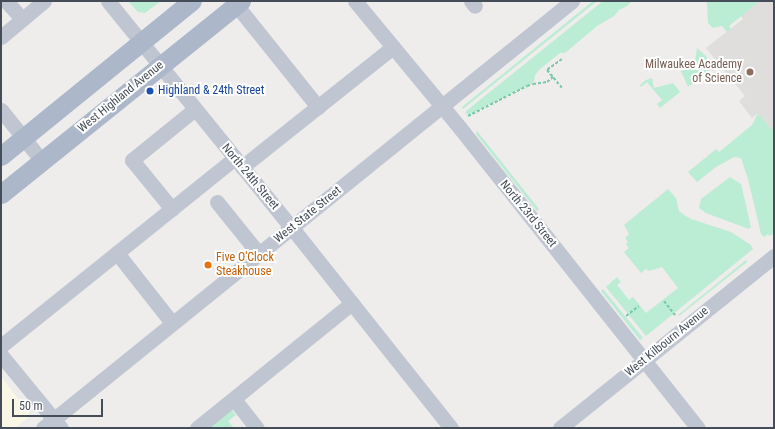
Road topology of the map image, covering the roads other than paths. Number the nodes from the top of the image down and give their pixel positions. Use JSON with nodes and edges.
{"nodes":[{"id":1,"x":6,"y":1,"type":"edge"},
{"id":2,"x":44,"y":1,"type":"edge"},
{"id":3,"x":108,"y":1,"type":"edge"},
{"id":4,"x":192,"y":1,"type":"edge"},
{"id":5,"x":355,"y":1,"type":"edge"},
{"id":6,"x":572,"y":1,"type":"edge"},
{"id":7,"x":237,"y":2,"type":"edge"},
{"id":8,"x":22,"y":19,"type":"junction"},
{"id":9,"x":1,"y":37,"type":"edge"},
{"id":10,"x":140,"y":42,"type":"junction"},
{"id":11,"x":393,"y":47,"type":"junction"},
{"id":12,"x":160,"y":67,"type":"junction"},
{"id":13,"x":318,"y":107,"type":"junction"},
{"id":14,"x":442,"y":107,"type":"junction"},
{"id":15,"x":195,"y":109,"type":"junction"},
{"id":16,"x":1,"y":110,"type":"edge"},
{"id":17,"x":23,"y":138,"type":"junction"},
{"id":18,"x":1,"y":156,"type":"edge"},
{"id":19,"x":42,"y":161,"type":"junction"},
{"id":20,"x":238,"y":162,"type":"junction"},
{"id":21,"x":1,"y":194,"type":"edge"},
{"id":22,"x":217,"y":202,"type":"dead end"},
{"id":23,"x":172,"y":209,"type":"junction"},
{"id":24,"x":292,"y":228,"type":"junction"},
{"id":25,"x":117,"y":253,"type":"junction"},
{"id":26,"x":259,"y":254,"type":"junction"},
{"id":27,"x":773,"y":259,"type":"edge"},
{"id":28,"x":352,"y":303,"type":"junction"},
{"id":29,"x":172,"y":323,"type":"junction"},
{"id":30,"x":1,"y":346,"type":"edge"},
{"id":31,"x":1,"y":355,"type":"edge"},
{"id":32,"x":644,"y":360,"type":"junction"},
{"id":33,"x":234,"y":398,"type":"junction"},
{"id":34,"x":53,"y":425,"type":"edge"},
{"id":35,"x":568,"y":426,"type":"edge"},
{"id":36,"x":197,"y":428,"type":"edge"},
{"id":37,"x":258,"y":428,"type":"edge"},
{"id":38,"x":451,"y":428,"type":"edge"},
{"id":39,"x":698,"y":428,"type":"edge"}],
"edges":[{"from":1,"to":8,"type":"street"},
{"from":2,"to":8,"type":"street"},
{"from":3,"to":10,"type":"street","name":"North 24th Street"},
{"from":4,"to":10,"type":"main road"},
{"from":5,"to":11,"type":"street","name":"North 23rd Street"},
{"from":6,"to":14,"type":"street","name":"West State Street"},
{"from":7,"to":12,"type":"main road","name":"West Highland Avenue"},
{"from":7,"to":13,"type":"street"},
{"from":8,"to":9,"type":"street"},
{"from":10,"to":12,"type":"street","name":"North 24th Street"},
{"from":10,"to":17,"type":"main road"},
{"from":11,"to":13,"type":"street"},
{"from":11,"to":14,"type":"street","name":"North 23rd Street"},
{"from":12,"to":15,"type":"street","name":"North 24th Street"},
{"from":12,"to":19,"type":"main road","name":"West Highland Avenue"},
{"from":13,"to":20,"type":"street"},
{"from":14,"to":24,"type":"street","name":"West State Street"},
{"from":14,"to":32,"type":"street","name":"North 23rd Street"},
{"from":15,"to":20,"type":"street","name":"North 24th Street"},
{"from":15,"to":23,"type":"street"},
{"from":16,"to":17,"type":"street"},
{"from":17,"to":18,"type":"main road"},
{"from":17,"to":19,"type":"street"},
{"from":19,"to":21,"type":"main road","name":"West Highland Avenue"},
{"from":20,"to":23,"type":"street"},
{"from":20,"to":24,"type":"street","name":"North 24th Street"},
{"from":22,"to":26,"type":"street"},
{"from":23,"to":25,"type":"street"},
{"from":24,"to":26,"type":"street","name":"West State Street"},
{"from":24,"to":28,"type":"street","name":"North 24th Street"},
{"from":25,"to":29,"type":"street"},
{"from":25,"to":30,"type":"street"},
{"from":26,"to":29,"type":"street","name":"West State Street"},
{"from":27,"to":32,"type":"street","name":"West Kilbourn Avenue"},
{"from":28,"to":33,"type":"street"},
{"from":28,"to":38,"type":"street","name":"North 24th Street"},
{"from":29,"to":34,"type":"street","name":"West State Street"},
{"from":31,"to":34,"type":"street"},
{"from":32,"to":35,"type":"street","name":"West Kilbourn Avenue"},
{"from":32,"to":39,"type":"street","name":"North 23rd Street"},
{"from":33,"to":36,"type":"street"},
{"from":33,"to":37,"type":"street"}]}
